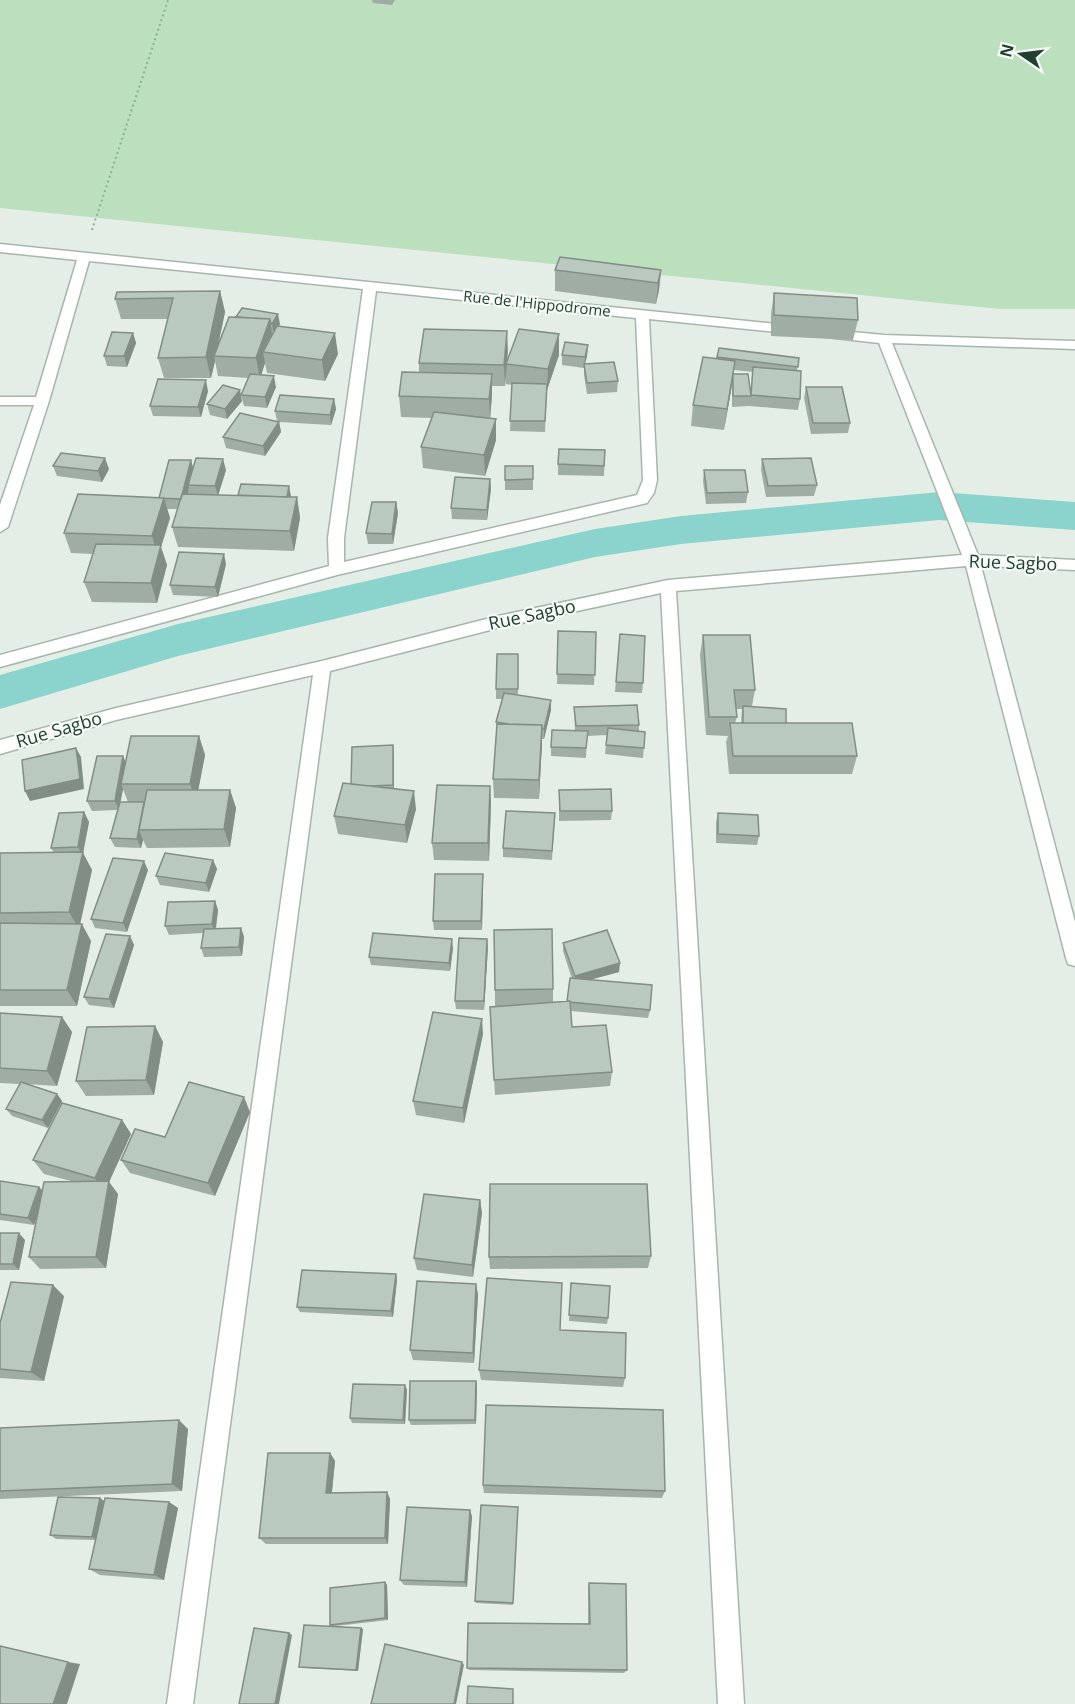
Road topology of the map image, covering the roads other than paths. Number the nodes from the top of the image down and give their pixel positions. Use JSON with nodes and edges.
{"nodes":[{"id":1,"x":0,"y":248,"type":"edge"},
{"id":2,"x":84,"y":256,"type":"junction"},
{"id":3,"x":370,"y":286,"type":"junction"},
{"id":4,"x":642,"y":314,"type":"junction"},
{"id":5,"x":884,"y":339,"type":"junction"},
{"id":6,"x":1075,"y":345,"type":"edge"},
{"id":7,"x":0,"y":401,"type":"edge"},
{"id":8,"x":42,"y":401,"type":"junction"},
{"id":9,"x":0,"y":527,"type":"edge"},
{"id":10,"x":972,"y":560,"type":"junction"},
{"id":11,"x":1075,"y":566,"type":"edge"},
{"id":12,"x":337,"y":569,"type":"junction"},
{"id":13,"x":668,"y":586,"type":"junction"},
{"id":14,"x":0,"y":661,"type":"edge"},
{"id":15,"x":322,"y":667,"type":"junction"},
{"id":16,"x":0,"y":747,"type":"edge"},
{"id":17,"x":1075,"y":958,"type":"edge"},
{"id":18,"x":180,"y":1704,"type":"edge"},
{"id":19,"x":731,"y":1704,"type":"edge"}],
"edges":[{"from":1,"to":2,"type":"street","name":"Rue de l'Hippodrome"},
{"from":2,"to":3,"type":"street","name":"Rue de l'Hippodrome"},
{"from":2,"to":8,"type":"street"},
{"from":3,"to":4,"type":"street","name":"Rue de l'Hippodrome"},
{"from":3,"to":12,"type":"street"},
{"from":4,"to":5,"type":"street","name":"Rue de l'Hippodrome"},
{"from":4,"to":12,"type":"street"},
{"from":5,"to":6,"type":"street","name":"Rue de l'Hippodrome"},
{"from":5,"to":10,"type":"street"},
{"from":7,"to":8,"type":"street"},
{"from":8,"to":9,"type":"street"},
{"from":10,"to":11,"type":"street","name":"Rue Sagbo"},
{"from":10,"to":13,"type":"street","name":"Rue Sagbo"},
{"from":10,"to":17,"type":"street"},
{"from":12,"to":14,"type":"street"},
{"from":13,"to":15,"type":"street","name":"Rue Sagbo"},
{"from":13,"to":19,"type":"street"},
{"from":15,"to":16,"type":"street","name":"Rue Sagbo"},
{"from":15,"to":18,"type":"street"}]}
